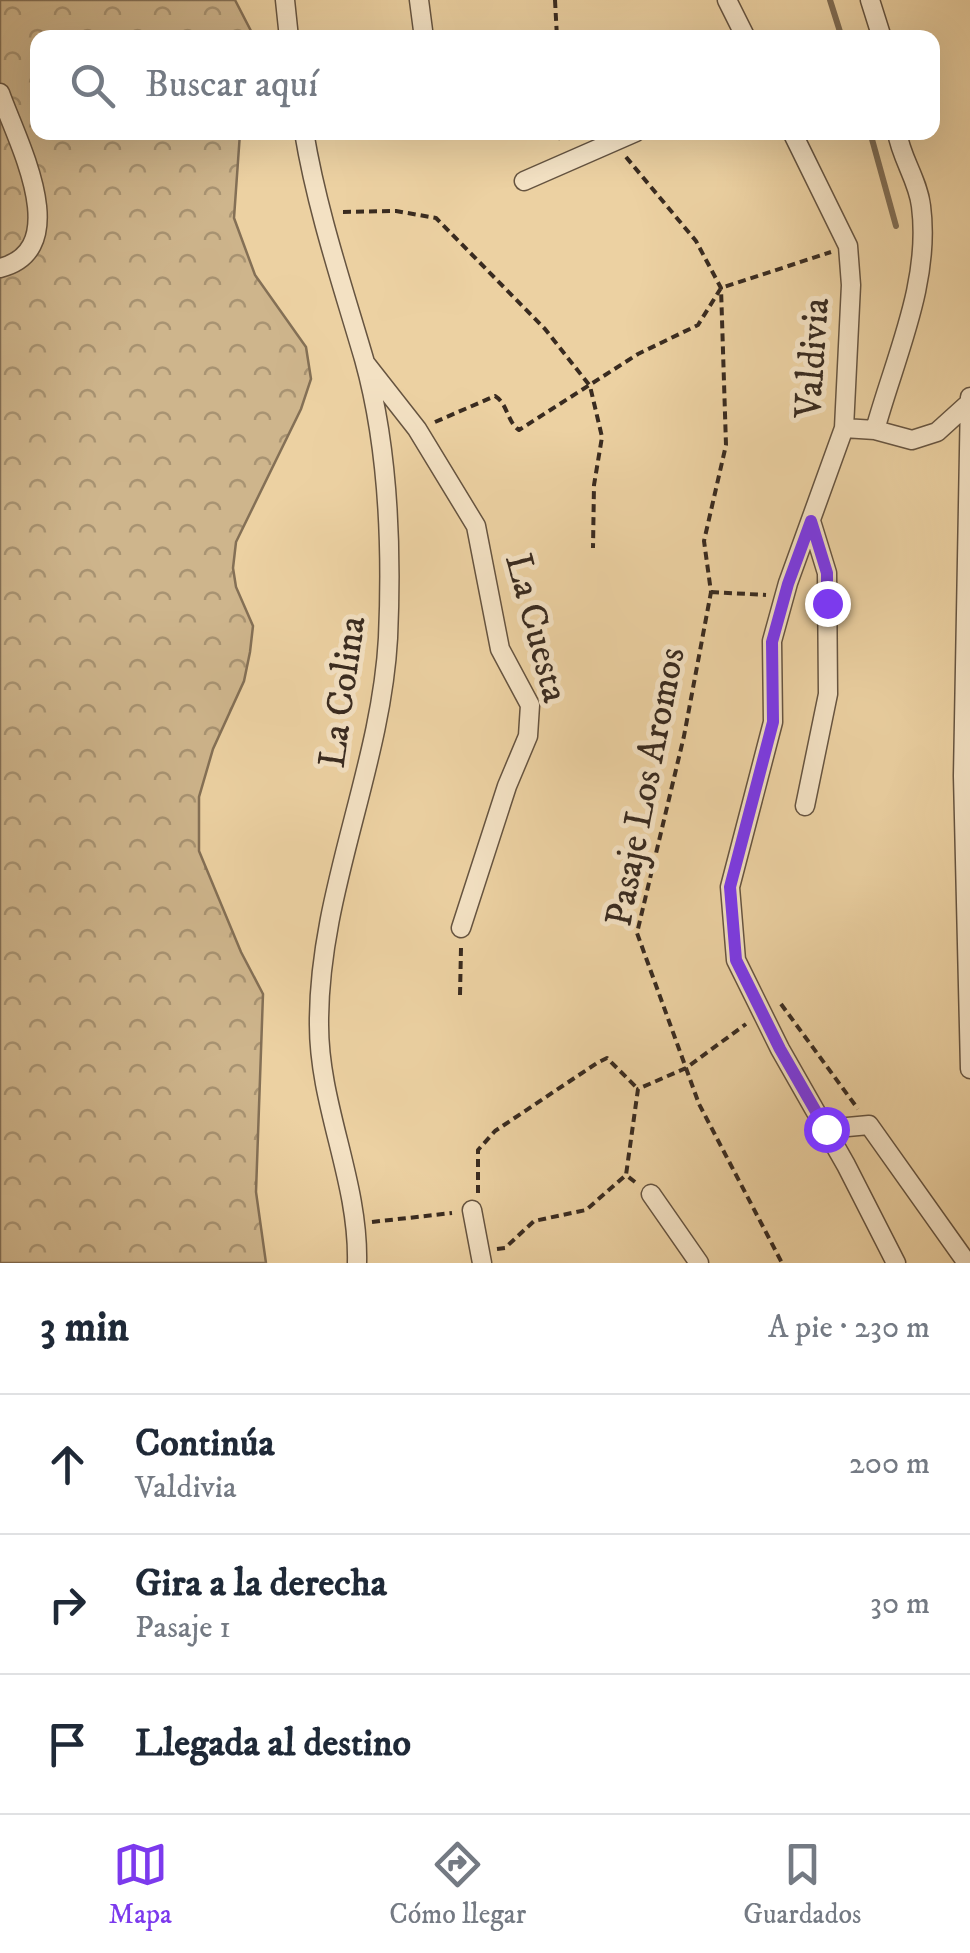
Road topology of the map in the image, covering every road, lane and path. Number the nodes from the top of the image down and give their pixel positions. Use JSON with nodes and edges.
{"nodes":[{"id":1,"x":286,"y":0,"type":"edge"},
{"id":2,"x":419,"y":0,"type":"edge"},
{"id":3,"x":555,"y":0,"type":"edge"},
{"id":4,"x":727,"y":0,"type":"edge"},
{"id":5,"x":870,"y":0,"type":"edge"},
{"id":6,"x":288,"y":30,"type":"edge"},
{"id":7,"x":423,"y":30,"type":"edge"},
{"id":8,"x":556,"y":30,"type":"edge"},
{"id":9,"x":742,"y":30,"type":"edge"},
{"id":10,"x":879,"y":30,"type":"edge"},
{"id":11,"x":0,"y":93,"type":"edge"},
{"id":12,"x":306,"y":140,"type":"edge"},
{"id":13,"x":796,"y":140,"type":"edge"},
{"id":14,"x":901,"y":140,"type":"edge"},
{"id":15,"x":613,"y":141,"type":"joint"},
{"id":16,"x":524,"y":181,"type":"dead end"},
{"id":17,"x":320,"y":213,"type":"junction"},
{"id":18,"x":848,"y":246,"type":"junction"},
{"id":19,"x":0,"y":268,"type":"edge"},
{"id":20,"x":721,"y":288,"type":"junction"},
{"id":21,"x":364,"y":362,"type":"junction"},
{"id":22,"x":590,"y":386,"type":"junction"},
{"id":23,"x":969,"y":401,"type":"edge"},
{"id":24,"x":844,"y":428,"type":"junction"},
{"id":25,"x":417,"y":429,"type":"junction"},
{"id":26,"x":875,"y":430,"type":"junction"},
{"id":27,"x":811,"y":521,"type":"junction"},
{"id":28,"x":593,"y":548,"type":"dead end"},
{"id":29,"x":968,"y":555,"type":"edge"},
{"id":30,"x":711,"y":592,"type":"junction"},
{"id":31,"x":785,"y":596,"type":"junction"},
{"id":32,"x":966,"y":776,"type":"edge"},
{"id":33,"x":805,"y":806,"type":"dead end"},
{"id":34,"x":461,"y":928,"type":"joint"},
{"id":35,"x":460,"y":995,"type":"dead end"},
{"id":36,"x":770,"y":1006,"type":"junction"},
{"id":37,"x":686,"y":1068,"type":"junction"},
{"id":38,"x":970,"y":1069,"type":"edge"},
{"id":39,"x":638,"y":1089,"type":"junction"},
{"id":40,"x":870,"y":1125,"type":"junction"},
{"id":41,"x":826,"y":1129,"type":"junction"},
{"id":42,"x":626,"y":1174,"type":"junction"},
{"id":43,"x":650,"y":1194,"type":"joint"},
{"id":44,"x":472,"y":1210,"type":"junction"},
{"id":45,"x":356,"y":1224,"type":"junction"},
{"id":46,"x":480,"y":1257,"type":"edge"},
{"id":47,"x":357,"y":1263,"type":"edge"},
{"id":48,"x":699,"y":1263,"type":"edge"},
{"id":49,"x":782,"y":1263,"type":"edge"},
{"id":50,"x":896,"y":1263,"type":"edge"},
{"id":51,"x":967,"y":1263,"type":"edge"}],
"edges":[{"from":1,"to":6,"type":"street"},
{"from":2,"to":7,"type":"street"},
{"from":3,"to":8,"type":"path"},
{"from":4,"to":9,"type":"street"},
{"from":5,"to":10,"type":"street"},
{"from":11,"to":19,"type":"street"},
{"from":12,"to":17,"type":"street","name":"La Colina"},
{"from":13,"to":18,"type":"street","name":"Valdivia"},
{"from":14,"to":26,"type":"street"},
{"from":15,"to":16,"type":"street"},
{"from":15,"to":20,"type":"path"},
{"from":17,"to":21,"type":"street","name":"La Colina"},
{"from":17,"to":22,"type":"path"},
{"from":18,"to":20,"type":"path"},
{"from":18,"to":24,"type":"street","name":"Valdivia"},
{"from":20,"to":22,"type":"path"},
{"from":20,"to":30,"type":"path","name":"Pasaje Los Aromos"},
{"from":21,"to":25,"type":"street","name":"La Cuesta"},
{"from":21,"to":45,"type":"street","name":"La Colina"},
{"from":22,"to":25,"type":"path"},
{"from":22,"to":28,"type":"path"},
{"from":23,"to":26,"type":"street"},
{"from":23,"to":29,"type":"street"},
{"from":24,"to":26,"type":"street"},
{"from":24,"to":27,"type":"street","name":"Valdivia"},
{"from":25,"to":34,"type":"street","name":"La Cuesta"},
{"from":27,"to":31,"type":"street","name":"Valdivia"},
{"from":27,"to":33,"type":"street"},
{"from":29,"to":32,"type":"street"},
{"from":30,"to":31,"type":"path"},
{"from":30,"to":37,"type":"path","name":"Pasaje Los Aromos"},
{"from":31,"to":36,"type":"street","name":"Valdivia"},
{"from":32,"to":38,"type":"street"},
{"from":34,"to":35,"type":"path"},
{"from":36,"to":37,"type":"path"},
{"from":36,"to":40,"type":"path"},
{"from":36,"to":41,"type":"street","name":"Valdivia"},
{"from":37,"to":39,"type":"path"},
{"from":37,"to":49,"type":"path","name":"Pasaje Los Aromos"},
{"from":39,"to":42,"type":"path"},
{"from":39,"to":44,"type":"path"},
{"from":40,"to":41,"type":"street"},
{"from":40,"to":51,"type":"street"},
{"from":41,"to":50,"type":"street","name":"Valdivia"},
{"from":42,"to":43,"type":"path"},
{"from":42,"to":46,"type":"path"},
{"from":43,"to":48,"type":"street"},
{"from":44,"to":45,"type":"path"},
{"from":44,"to":46,"type":"street"},
{"from":45,"to":47,"type":"street","name":"La Colina"}]}
